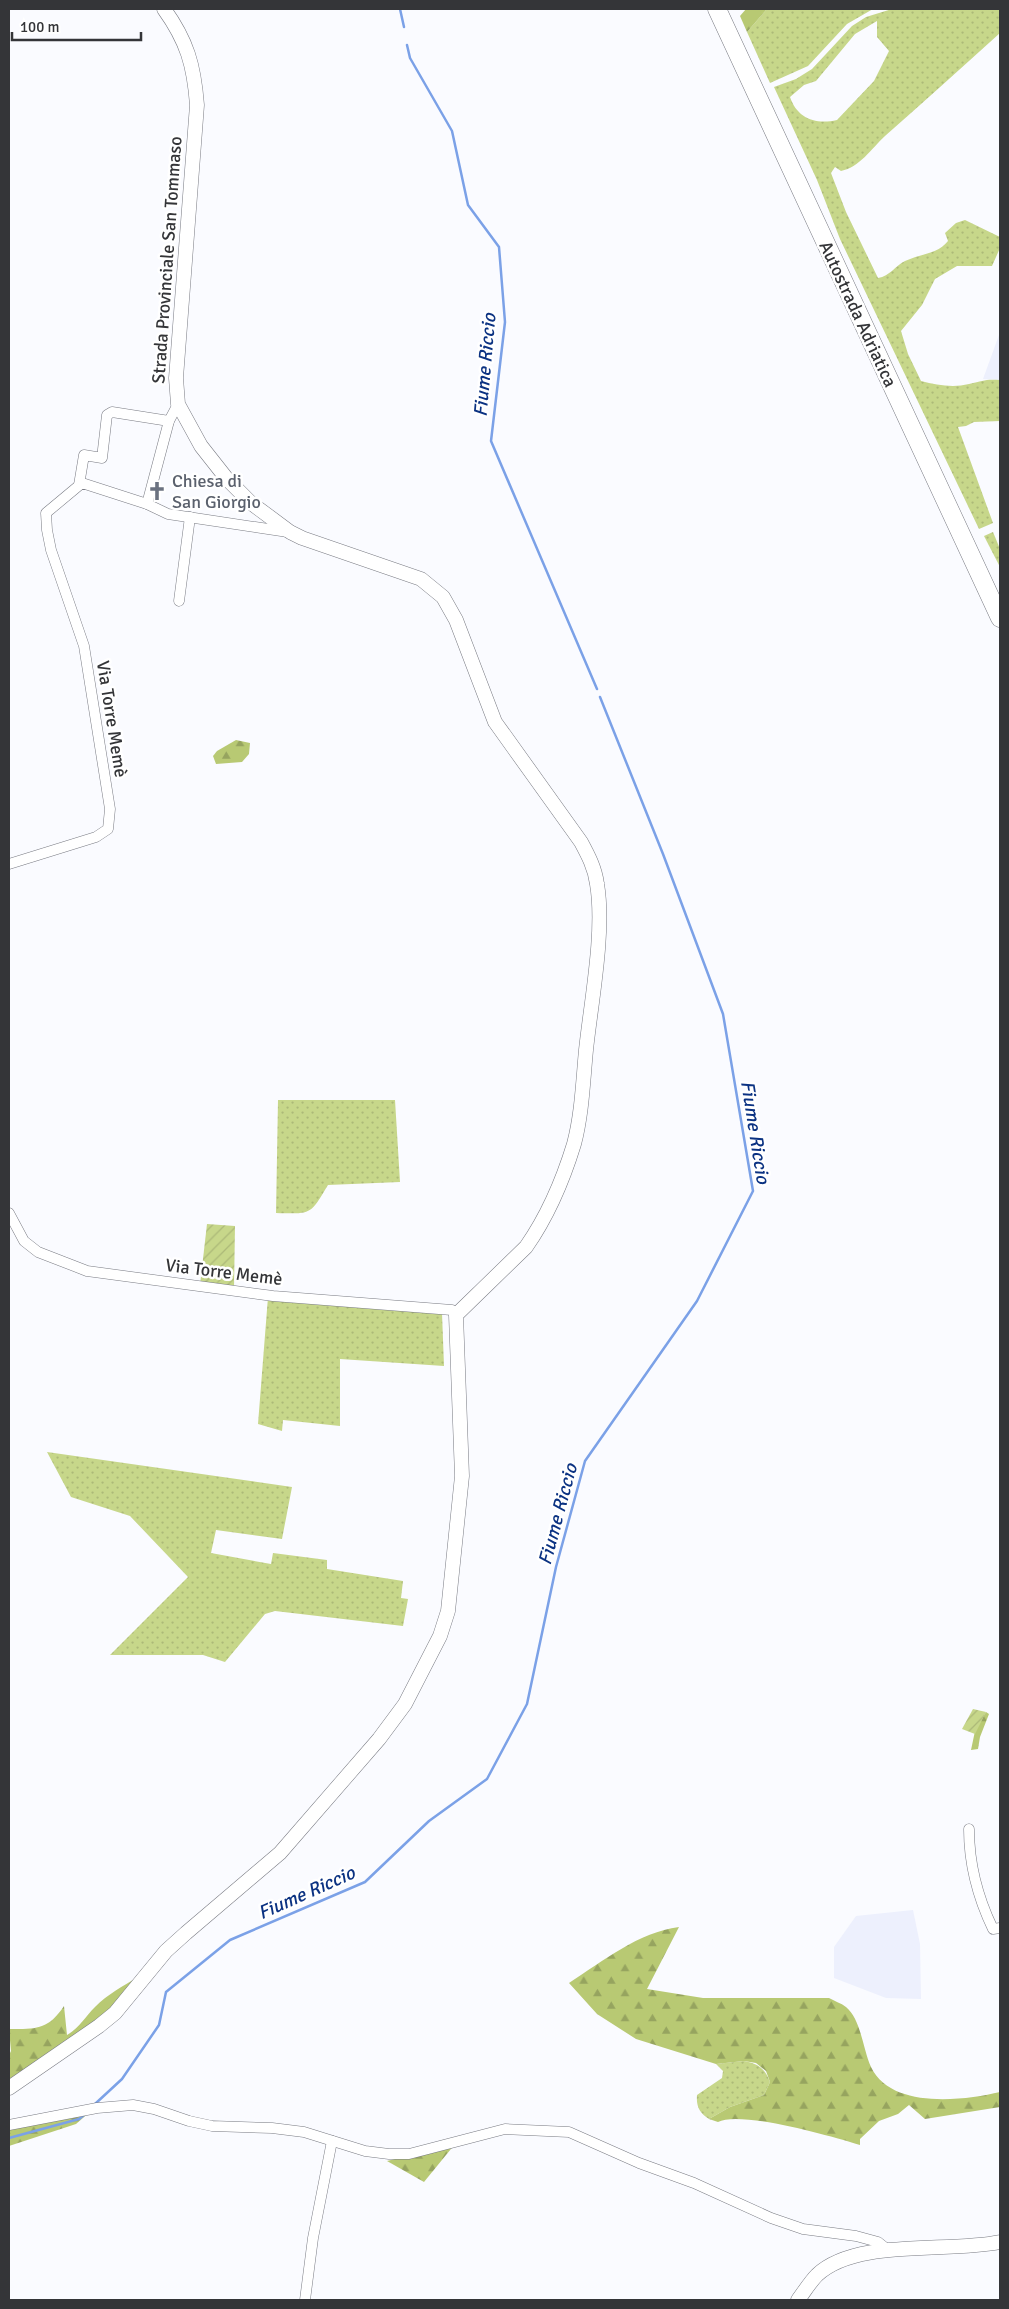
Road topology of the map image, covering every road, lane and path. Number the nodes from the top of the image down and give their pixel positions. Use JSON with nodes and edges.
{"nodes":[{"id":1,"x":164,"y":9,"type":"edge"},
{"id":2,"x":717,"y":9,"type":"edge"},
{"id":3,"x":729,"y":9,"type":"edge"},
{"id":4,"x":789,"y":154,"type":"junction"},
{"id":5,"x":178,"y":404,"type":"junction"},
{"id":6,"x":169,"y":421,"type":"junction"},
{"id":7,"x":79,"y":484,"type":"junction"},
{"id":8,"x":147,"y":504,"type":"junction"},
{"id":9,"x":190,"y":517,"type":"junction"},
{"id":10,"x":290,"y":532,"type":"junction"},
{"id":11,"x":1000,"y":591,"type":"edge"},
{"id":12,"x":179,"y":601,"type":"dead end"},
{"id":13,"x":1000,"y":618,"type":"edge"},
{"id":14,"x":9,"y":864,"type":"edge"},
{"id":15,"x":9,"y":1213,"type":"edge"},
{"id":16,"x":456,"y":1316,"type":"junction"},
{"id":17,"x":969,"y":1829,"type":"dead end"},
{"id":18,"x":1000,"y":1928,"type":"edge"},
{"id":19,"x":9,"y":2088,"type":"edge"},
{"id":20,"x":9,"y":2125,"type":"edge"},
{"id":21,"x":332,"y":2141,"type":"junction"},
{"id":22,"x":1000,"y":2242,"type":"edge"},
{"id":23,"x":888,"y":2250,"type":"junction"},
{"id":24,"x":305,"y":2300,"type":"edge"},
{"id":25,"x":798,"y":2300,"type":"edge"}],
"edges":[{"from":1,"to":5,"type":"street","name":"Strada Provinciale San Tommaso"},
{"from":2,"to":4,"type":"highway","name":"Autostrada Adriatica"},
{"from":3,"to":4,"type":"highway","name":"Autostrada Adriatica"},
{"from":4,"to":11,"type":"highway","name":"Autostrada Adriatica"},
{"from":4,"to":13,"type":"highway","name":"Autostrada Adriatica"},
{"from":5,"to":6,"type":"street"},
{"from":5,"to":10,"type":"street","name":"Strada Provinciale San Tommaso"},
{"from":6,"to":7,"type":"street"},
{"from":6,"to":8,"type":"street"},
{"from":7,"to":8,"type":"street"},
{"from":7,"to":14,"type":"street","name":"Via Torre Memè"},
{"from":8,"to":9,"type":"street"},
{"from":9,"to":10,"type":"street"},
{"from":9,"to":12,"type":"street"},
{"from":10,"to":16,"type":"street","name":"Strada Provinciale San Tommaso"},
{"from":15,"to":16,"type":"street","name":"Via Torre Memè"},
{"from":16,"to":19,"type":"street"},
{"from":17,"to":18,"type":"street"},
{"from":20,"to":21,"type":"street"},
{"from":21,"to":23,"type":"street"},
{"from":21,"to":24,"type":"street"},
{"from":22,"to":23,"type":"street"},
{"from":23,"to":25,"type":"street"}]}
